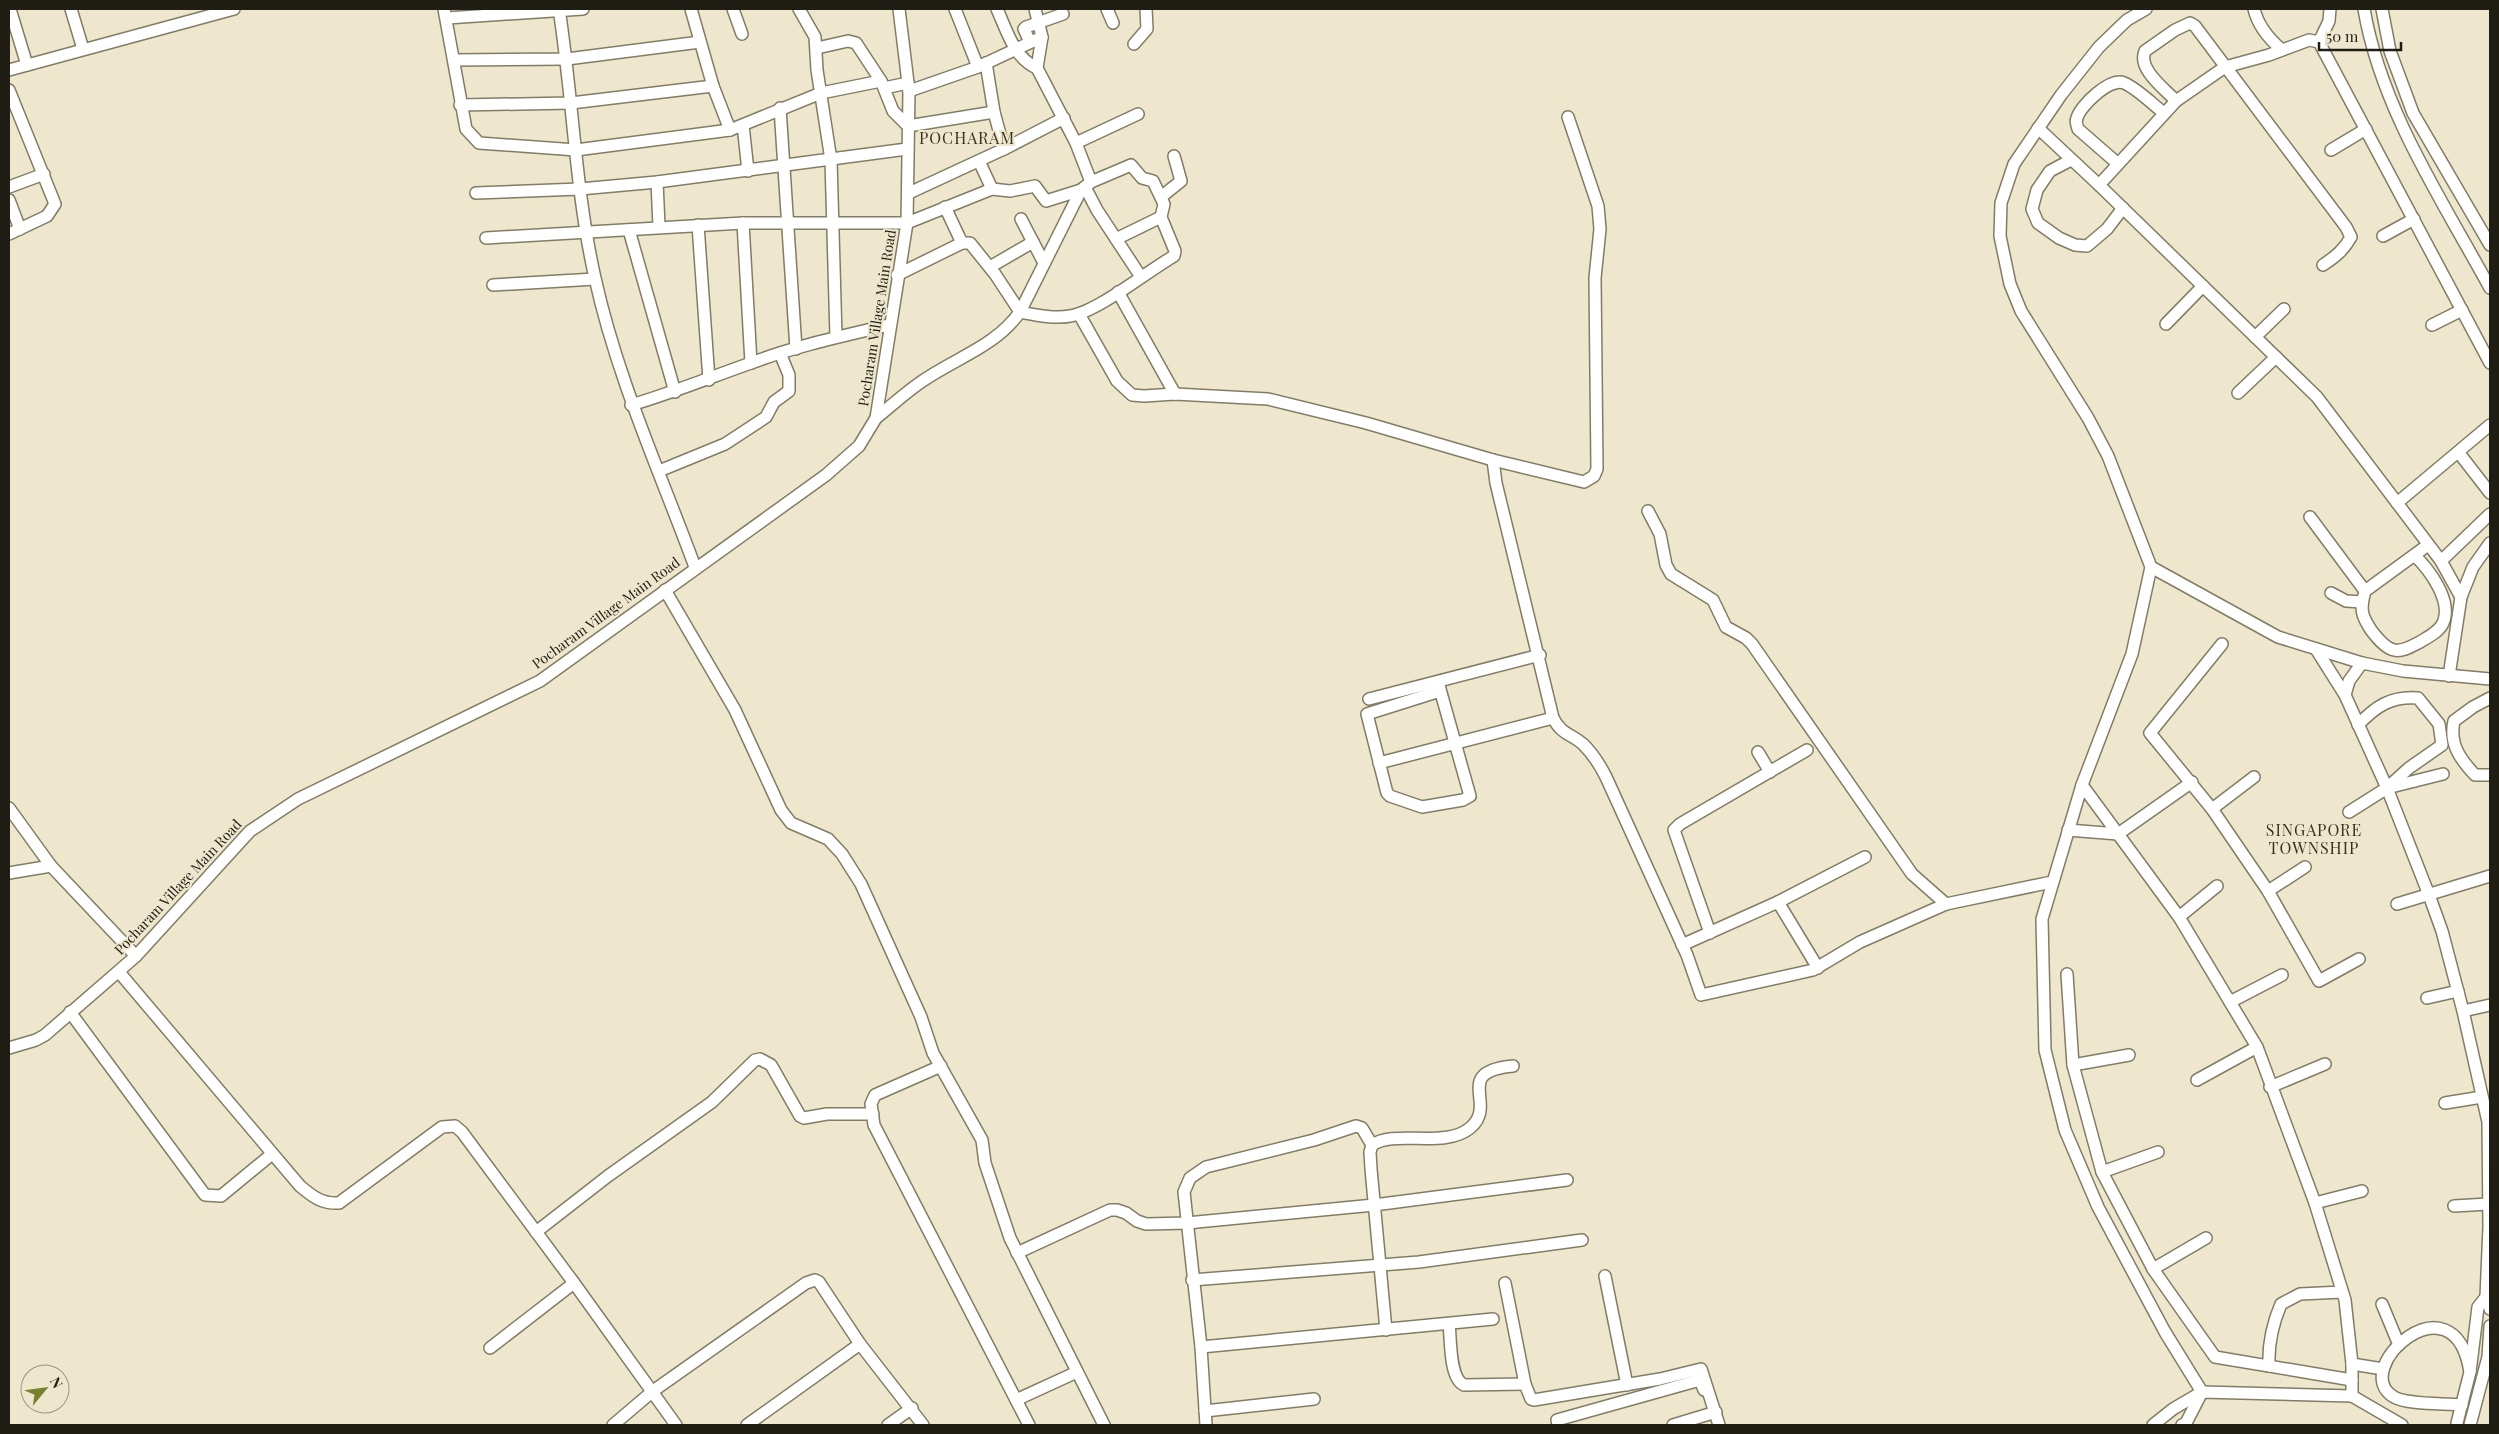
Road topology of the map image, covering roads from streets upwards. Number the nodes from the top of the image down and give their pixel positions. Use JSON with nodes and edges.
{"nodes":[{"id":1,"x":10,"y":9,"type":"edge"},
{"id":2,"x":72,"y":9,"type":"edge"},
{"id":3,"x":234,"y":9,"type":"edge"},
{"id":4,"x":583,"y":9,"type":"edge"},
{"id":5,"x":691,"y":9,"type":"edge"},
{"id":6,"x":732,"y":9,"type":"edge"},
{"id":7,"x":799,"y":9,"type":"edge"},
{"id":8,"x":899,"y":9,"type":"edge"},
{"id":9,"x":955,"y":9,"type":"edge"},
{"id":10,"x":997,"y":9,"type":"edge"},
{"id":11,"x":1035,"y":9,"type":"edge"},
{"id":12,"x":1108,"y":9,"type":"edge"},
{"id":13,"x":1146,"y":9,"type":"edge"},
{"id":14,"x":2146,"y":9,"type":"edge"},
{"id":15,"x":2254,"y":9,"type":"edge"},
{"id":16,"x":2330,"y":9,"type":"edge"},
{"id":17,"x":2364,"y":9,"type":"edge"},
{"id":18,"x":2382,"y":9,"type":"edge"},
{"id":19,"x":559,"y":10,"type":"edge"},
{"id":20,"x":212,"y":12,"type":"edge"},
{"id":21,"x":446,"y":14,"type":"edge"},
{"id":22,"x":1063,"y":14,"type":"dead end"},
{"id":23,"x":1039,"y":22,"type":"junction"},
{"id":24,"x":1112,"y":23,"type":"dead end"},
{"id":25,"x":742,"y":34,"type":"dead end"},
{"id":26,"x":1042,"y":37,"type":"junction"},
{"id":27,"x":700,"y":42,"type":"junction"},
{"id":28,"x":1030,"y":42,"type":"junction"},
{"id":29,"x":2319,"y":42,"type":"junction"},
{"id":30,"x":1134,"y":44,"type":"dead end"},
{"id":31,"x":817,"y":48,"type":"junction"},
{"id":32,"x":1014,"y":48,"type":"junction"},
{"id":33,"x":84,"y":49,"type":"junction"},
{"id":34,"x":2282,"y":50,"type":"junction"},
{"id":35,"x":566,"y":59,"type":"junction"},
{"id":36,"x":454,"y":60,"type":"junction"},
{"id":37,"x":27,"y":64,"type":"junction"},
{"id":38,"x":982,"y":65,"type":"junction"},
{"id":39,"x":2225,"y":67,"type":"junction"},
{"id":40,"x":1038,"y":68,"type":"junction"},
{"id":41,"x":9,"y":70,"type":"edge"},
{"id":42,"x":882,"y":84,"type":"junction"},
{"id":43,"x":713,"y":86,"type":"junction"},
{"id":44,"x":909,"y":87,"type":"junction"},
{"id":45,"x":9,"y":90,"type":"edge"},
{"id":46,"x":821,"y":92,"type":"junction"},
{"id":47,"x":2176,"y":101,"type":"junction"},
{"id":48,"x":571,"y":103,"type":"junction"},
{"id":49,"x":460,"y":105,"type":"junction"},
{"id":50,"x":780,"y":108,"type":"junction"},
{"id":51,"x":994,"y":112,"type":"junction"},
{"id":52,"x":2164,"y":113,"type":"junction"},
{"id":53,"x":1138,"y":114,"type":"dead end"},
{"id":54,"x":1568,"y":117,"type":"dead end"},
{"id":55,"x":1064,"y":118,"type":"junction"},
{"id":56,"x":743,"y":125,"type":"junction"},
{"id":57,"x":908,"y":126,"type":"junction"},
{"id":58,"x":2038,"y":128,"type":"junction"},
{"id":59,"x":2366,"y":129,"type":"junction"},
{"id":60,"x":730,"y":130,"type":"junction"},
{"id":61,"x":1076,"y":143,"type":"junction"},
{"id":62,"x":907,"y":149,"type":"junction"},
{"id":63,"x":1004,"y":149,"type":"junction"},
{"id":64,"x":576,"y":150,"type":"junction"},
{"id":65,"x":2331,"y":150,"type":"dead end"},
{"id":66,"x":1174,"y":156,"type":"dead end"},
{"id":67,"x":831,"y":160,"type":"junction"},
{"id":68,"x":2071,"y":160,"type":"junction"},
{"id":69,"x":979,"y":161,"type":"junction"},
{"id":70,"x":2117,"y":163,"type":"junction"},
{"id":71,"x":785,"y":166,"type":"junction"},
{"id":72,"x":748,"y":172,"type":"junction"},
{"id":73,"x":44,"y":174,"type":"junction"},
{"id":74,"x":657,"y":182,"type":"junction"},
{"id":75,"x":2099,"y":185,"type":"junction"},
{"id":76,"x":1085,"y":186,"type":"junction"},
{"id":77,"x":9,"y":187,"type":"edge"},
{"id":78,"x":580,"y":189,"type":"junction"},
{"id":79,"x":992,"y":189,"type":"junction"},
{"id":80,"x":476,"y":193,"type":"dead end"},
{"id":81,"x":909,"y":193,"type":"junction"},
{"id":82,"x":1161,"y":197,"type":"junction"},
{"id":83,"x":9,"y":200,"type":"edge"},
{"id":84,"x":945,"y":207,"type":"junction"},
{"id":85,"x":2123,"y":208,"type":"junction"},
{"id":86,"x":1161,"y":217,"type":"junction"},
{"id":87,"x":1021,"y":219,"type":"dead end"},
{"id":88,"x":2414,"y":219,"type":"junction"},
{"id":89,"x":834,"y":222,"type":"junction"},
{"id":90,"x":743,"y":223,"type":"junction"},
{"id":91,"x":788,"y":223,"type":"junction"},
{"id":92,"x":907,"y":223,"type":"junction"},
{"id":93,"x":698,"y":225,"type":"junction"},
{"id":94,"x":659,"y":226,"type":"junction"},
{"id":95,"x":20,"y":229,"type":"junction"},
{"id":96,"x":629,"y":230,"type":"junction"},
{"id":97,"x":586,"y":232,"type":"junction"},
{"id":98,"x":9,"y":234,"type":"edge"},
{"id":99,"x":2384,"y":236,"type":"dead end"},
{"id":100,"x":486,"y":238,"type":"dead end"},
{"id":101,"x":1116,"y":239,"type":"junction"},
{"id":102,"x":1032,"y":242,"type":"junction"},
{"id":103,"x":962,"y":243,"type":"junction"},
{"id":104,"x":2490,"y":245,"type":"edge"},
{"id":105,"x":1044,"y":263,"type":"junction"},
{"id":106,"x":2323,"y":265,"type":"dead end"},
{"id":107,"x":990,"y":267,"type":"junction"},
{"id":108,"x":897,"y":275,"type":"junction"},
{"id":109,"x":1141,"y":277,"type":"junction"},
{"id":110,"x":595,"y":279,"type":"junction"},
{"id":111,"x":493,"y":285,"type":"dead end"},
{"id":112,"x":2203,"y":286,"type":"junction"},
{"id":113,"x":2490,"y":288,"type":"edge"},
{"id":114,"x":1118,"y":292,"type":"junction"},
{"id":115,"x":2284,"y":309,"type":"dead end"},
{"id":116,"x":2462,"y":310,"type":"junction"},
{"id":117,"x":1020,"y":312,"type":"junction"},
{"id":118,"x":1079,"y":314,"type":"junction"},
{"id":119,"x":2166,"y":324,"type":"dead end"},
{"id":120,"x":889,"y":325,"type":"junction"},
{"id":121,"x":2432,"y":326,"type":"dead end"},
{"id":122,"x":836,"y":337,"type":"junction"},
{"id":123,"x":2255,"y":337,"type":"junction"},
{"id":124,"x":796,"y":349,"type":"junction"},
{"id":125,"x":780,"y":354,"type":"junction"},
{"id":126,"x":2276,"y":357,"type":"junction"},
{"id":127,"x":751,"y":363,"type":"junction"},
{"id":128,"x":2490,"y":363,"type":"edge"},
{"id":129,"x":709,"y":380,"type":"junction"},
{"id":130,"x":675,"y":392,"type":"junction"},
{"id":131,"x":2238,"y":392,"type":"dead end"},
{"id":132,"x":1175,"y":394,"type":"junction"},
{"id":133,"x":632,"y":405,"type":"junction"},
{"id":134,"x":876,"y":418,"type":"junction"},
{"id":135,"x":2490,"y":425,"type":"edge"},
{"id":136,"x":2459,"y":453,"type":"junction"},
{"id":137,"x":1493,"y":460,"type":"junction"},
{"id":138,"x":659,"y":471,"type":"junction"},
{"id":139,"x":2490,"y":494,"type":"edge"},
{"id":140,"x":2397,"y":503,"type":"junction"},
{"id":141,"x":1648,"y":511,"type":"dead end"},
{"id":142,"x":2490,"y":514,"type":"edge"},
{"id":143,"x":2310,"y":517,"type":"dead end"},
{"id":144,"x":2490,"y":542,"type":"edge"},
{"id":145,"x":2428,"y":545,"type":"junction"},
{"id":146,"x":2414,"y":555,"type":"junction"},
{"id":147,"x":2440,"y":561,"type":"junction"},
{"id":148,"x":695,"y":567,"type":"junction"},
{"id":149,"x":2151,"y":567,"type":"junction"},
{"id":150,"x":665,"y":590,"type":"junction"},
{"id":151,"x":2331,"y":593,"type":"dead end"},
{"id":152,"x":2363,"y":596,"type":"junction"},
{"id":153,"x":2461,"y":597,"type":"junction"},
{"id":154,"x":2222,"y":644,"type":"dead end"},
{"id":155,"x":2316,"y":649,"type":"junction"},
{"id":156,"x":1540,"y":655,"type":"junction"},
{"id":157,"x":2362,"y":663,"type":"junction"},
{"id":158,"x":2449,"y":676,"type":"junction"},
{"id":159,"x":2490,"y":679,"type":"edge"},
{"id":160,"x":1439,"y":686,"type":"junction"},
{"id":161,"x":2344,"y":695,"type":"junction"},
{"id":162,"x":2490,"y":698,"type":"edge"},
{"id":163,"x":1369,"y":699,"type":"dead end"},
{"id":164,"x":1553,"y":718,"type":"junction"},
{"id":165,"x":2358,"y":725,"type":"junction"},
{"id":166,"x":1455,"y":744,"type":"junction"},
{"id":167,"x":1807,"y":750,"type":"dead end"},
{"id":168,"x":1758,"y":752,"type":"dead end"},
{"id":169,"x":1378,"y":763,"type":"junction"},
{"id":170,"x":1770,"y":772,"type":"junction"},
{"id":171,"x":2443,"y":774,"type":"dead end"},
{"id":172,"x":2490,"y":775,"type":"edge"},
{"id":173,"x":2254,"y":777,"type":"dead end"},
{"id":174,"x":2192,"y":782,"type":"junction"},
{"id":175,"x":2082,"y":785,"type":"junction"},
{"id":176,"x":2388,"y":788,"type":"junction"},
{"id":177,"x":9,"y":808,"type":"edge"},
{"id":178,"x":2212,"y":809,"type":"junction"},
{"id":179,"x":2349,"y":812,"type":"dead end"},
{"id":180,"x":2068,"y":830,"type":"junction"},
{"id":181,"x":2118,"y":834,"type":"junction"},
{"id":182,"x":1865,"y":857,"type":"dead end"},
{"id":183,"x":51,"y":866,"type":"junction"},
{"id":184,"x":2304,"y":867,"type":"dead end"},
{"id":185,"x":9,"y":873,"type":"edge"},
{"id":186,"x":2490,"y":876,"type":"edge"},
{"id":187,"x":2052,"y":882,"type":"junction"},
{"id":188,"x":2218,"y":886,"type":"dead end"},
{"id":189,"x":2268,"y":891,"type":"junction"},
{"id":190,"x":2429,"y":895,"type":"junction"},
{"id":191,"x":1778,"y":902,"type":"junction"},
{"id":192,"x":1946,"y":904,"type":"junction"},
{"id":193,"x":2397,"y":904,"type":"dead end"},
{"id":194,"x":2179,"y":917,"type":"junction"},
{"id":195,"x":1710,"y":933,"type":"junction"},
{"id":196,"x":1682,"y":945,"type":"junction"},
{"id":197,"x":136,"y":956,"type":"junction"},
{"id":198,"x":2359,"y":959,"type":"dead end"},
{"id":199,"x":1818,"y":968,"type":"junction"},
{"id":200,"x":119,"y":972,"type":"junction"},
{"id":201,"x":2067,"y":974,"type":"dead end"},
{"id":202,"x":2282,"y":975,"type":"dead end"},
{"id":203,"x":2458,"y":991,"type":"junction"},
{"id":204,"x":2427,"y":998,"type":"dead end"},
{"id":205,"x":2230,"y":1002,"type":"junction"},
{"id":206,"x":2490,"y":1005,"type":"edge"},
{"id":207,"x":2464,"y":1011,"type":"junction"},
{"id":208,"x":70,"y":1012,"type":"junction"},
{"id":209,"x":2256,"y":1047,"type":"junction"},
{"id":210,"x":9,"y":1048,"type":"edge"},
{"id":211,"x":2129,"y":1055,"type":"dead end"},
{"id":212,"x":2325,"y":1064,"type":"dead end"},
{"id":213,"x":940,"y":1066,"type":"junction"},
{"id":214,"x":1513,"y":1066,"type":"dead end"},
{"id":215,"x":2073,"y":1066,"type":"junction"},
{"id":216,"x":2197,"y":1080,"type":"dead end"},
{"id":217,"x":2270,"y":1087,"type":"junction"},
{"id":218,"x":2482,"y":1097,"type":"junction"},
{"id":219,"x":2445,"y":1103,"type":"dead end"},
{"id":220,"x":872,"y":1114,"type":"junction"},
{"id":221,"x":2489,"y":1122,"type":"edge"},
{"id":222,"x":1372,"y":1145,"type":"junction"},
{"id":223,"x":2158,"y":1152,"type":"dead end"},
{"id":224,"x":272,"y":1154,"type":"junction"},
{"id":225,"x":2102,"y":1172,"type":"junction"},
{"id":226,"x":1567,"y":1180,"type":"dead end"},
{"id":227,"x":2362,"y":1191,"type":"dead end"},
{"id":228,"x":2316,"y":1204,"type":"junction"},
{"id":229,"x":2488,"y":1204,"type":"junction"},
{"id":230,"x":1374,"y":1205,"type":"junction"},
{"id":231,"x":2454,"y":1206,"type":"dead end"},
{"id":232,"x":1187,"y":1223,"type":"junction"},
{"id":233,"x":2489,"y":1227,"type":"edge"},
{"id":234,"x":536,"y":1232,"type":"junction"},
{"id":235,"x":2206,"y":1238,"type":"dead end"},
{"id":236,"x":1582,"y":1240,"type":"dead end"},
{"id":237,"x":1017,"y":1253,"type":"junction"},
{"id":238,"x":1381,"y":1265,"type":"junction"},
{"id":239,"x":2152,"y":1269,"type":"junction"},
{"id":240,"x":1605,"y":1276,"type":"dead end"},
{"id":241,"x":1192,"y":1280,"type":"junction"},
{"id":242,"x":574,"y":1283,"type":"junction"},
{"id":243,"x":1505,"y":1283,"type":"dead end"},
{"id":244,"x":2342,"y":1292,"type":"junction"},
{"id":245,"x":2486,"y":1297,"type":"junction"},
{"id":246,"x":2382,"y":1304,"type":"dead end"},
{"id":247,"x":2490,"y":1309,"type":"edge"},
{"id":248,"x":1493,"y":1320,"type":"dead end"},
{"id":249,"x":1449,"y":1324,"type":"junction"},
{"id":250,"x":2490,"y":1326,"type":"edge"},
{"id":251,"x":1386,"y":1330,"type":"junction"},
{"id":252,"x":860,"y":1344,"type":"junction"},
{"id":253,"x":2399,"y":1345,"type":"junction"},
{"id":254,"x":1201,"y":1347,"type":"junction"},
{"id":255,"x":490,"y":1348,"type":"dead end"},
{"id":256,"x":2489,"y":1357,"type":"edge"},
{"id":257,"x":2352,"y":1364,"type":"junction"},
{"id":258,"x":2269,"y":1366,"type":"junction"},
{"id":259,"x":2383,"y":1369,"type":"junction"},
{"id":260,"x":1077,"y":1372,"type":"junction"},
{"id":261,"x":2470,"y":1372,"type":"junction"},
{"id":262,"x":2352,"y":1380,"type":"junction"},
{"id":263,"x":1525,"y":1384,"type":"junction"},
{"id":264,"x":1627,"y":1385,"type":"junction"},
{"id":265,"x":653,"y":1392,"type":"junction"},
{"id":266,"x":2202,"y":1392,"type":"junction"},
{"id":267,"x":2352,"y":1396,"type":"junction"},
{"id":268,"x":1314,"y":1399,"type":"dead end"},
{"id":269,"x":1016,"y":1400,"type":"junction"},
{"id":270,"x":2462,"y":1405,"type":"junction"},
{"id":271,"x":912,"y":1408,"type":"junction"},
{"id":272,"x":1205,"y":1411,"type":"junction"},
{"id":273,"x":1713,"y":1412,"type":"junction"},
{"id":274,"x":613,"y":1425,"type":"edge"},
{"id":275,"x":676,"y":1425,"type":"edge"},
{"id":276,"x":747,"y":1425,"type":"edge"},
{"id":277,"x":888,"y":1425,"type":"edge"},
{"id":278,"x":923,"y":1425,"type":"edge"},
{"id":279,"x":1029,"y":1425,"type":"edge"},
{"id":280,"x":1104,"y":1425,"type":"edge"},
{"id":281,"x":1206,"y":1425,"type":"edge"},
{"id":282,"x":1558,"y":1425,"type":"edge"},
{"id":283,"x":1673,"y":1425,"type":"edge"},
{"id":284,"x":1719,"y":1425,"type":"edge"},
{"id":285,"x":2153,"y":1425,"type":"edge"},
{"id":286,"x":2182,"y":1425,"type":"edge"},
{"id":287,"x":2402,"y":1425,"type":"edge"},
{"id":288,"x":2460,"y":1425,"type":"edge"}],
"edges":[{"from":1,"to":37,"type":"street"},
{"from":2,"to":33,"type":"street"},
{"from":3,"to":20,"type":"street"},
{"from":4,"to":19,"type":"street"},
{"from":5,"to":27,"type":"street"},
{"from":6,"to":25,"type":"street"},
{"from":7,"to":31,"type":"street"},
{"from":8,"to":44,"type":"street","name":"Pocharam Village Main Road"},
{"from":9,"to":38,"type":"street"},
{"from":10,"to":32,"type":"street"},
{"from":11,"to":23,"type":"street"},
{"from":12,"to":24,"type":"street"},
{"from":13,"to":30,"type":"street"},
{"from":14,"to":58,"type":"street"},
{"from":15,"to":34,"type":"street"},
{"from":16,"to":29,"type":"street"},
{"from":17,"to":113,"type":"street"},
{"from":18,"to":104,"type":"street"},
{"from":19,"to":21,"type":"street"},
{"from":19,"to":35,"type":"street"},
{"from":20,"to":33,"type":"street"},
{"from":21,"to":36,"type":"street"},
{"from":22,"to":23,"type":"street"},
{"from":23,"to":26,"type":"street"},
{"from":23,"to":28,"type":"street"},
{"from":26,"to":28,"type":"street"},
{"from":26,"to":40,"type":"street"},
{"from":27,"to":35,"type":"street"},
{"from":27,"to":43,"type":"street"},
{"from":28,"to":32,"type":"street"},
{"from":29,"to":34,"type":"street"},
{"from":29,"to":59,"type":"street"},
{"from":31,"to":42,"type":"street"},
{"from":31,"to":46,"type":"street"},
{"from":32,"to":38,"type":"street"},
{"from":32,"to":40,"type":"street"},
{"from":33,"to":37,"type":"street"},
{"from":34,"to":39,"type":"street"},
{"from":35,"to":36,"type":"street"},
{"from":35,"to":48,"type":"street"},
{"from":36,"to":49,"type":"street"},
{"from":37,"to":41,"type":"street"},
{"from":38,"to":44,"type":"street"},
{"from":38,"to":51,"type":"street"},
{"from":39,"to":47,"type":"street"},
{"from":39,"to":47,"type":"street"},
{"from":39,"to":106,"type":"street"},
{"from":40,"to":55,"type":"street"},
{"from":42,"to":44,"type":"street"},
{"from":42,"to":46,"type":"street"},
{"from":42,"to":57,"type":"street"},
{"from":43,"to":48,"type":"street"},
{"from":43,"to":60,"type":"street"},
{"from":44,"to":57,"type":"street","name":"Pocharam Village Main Road"},
{"from":45,"to":73,"type":"street"},
{"from":46,"to":50,"type":"street"},
{"from":46,"to":67,"type":"street"},
{"from":47,"to":52,"type":"street"},
{"from":48,"to":49,"type":"street"},
{"from":48,"to":64,"type":"street"},
{"from":49,"to":64,"type":"street"},
{"from":50,"to":56,"type":"street"},
{"from":50,"to":71,"type":"street"},
{"from":51,"to":57,"type":"street"},
{"from":51,"to":63,"type":"street"},
{"from":52,"to":70,"type":"street"},
{"from":52,"to":70,"type":"street"},
{"from":53,"to":61,"type":"street"},
{"from":54,"to":137,"type":"street"},
{"from":55,"to":61,"type":"street"},
{"from":55,"to":63,"type":"street"},
{"from":56,"to":60,"type":"street"},
{"from":56,"to":72,"type":"street"},
{"from":57,"to":62,"type":"street","name":"Pocharam Village Main Road"},
{"from":58,"to":68,"type":"street"},
{"from":58,"to":149,"type":"street"},
{"from":59,"to":65,"type":"street"},
{"from":59,"to":88,"type":"street"},
{"from":60,"to":64,"type":"street"},
{"from":61,"to":76,"type":"street"},
{"from":62,"to":67,"type":"street"},
{"from":62,"to":81,"type":"street","name":"Pocharam Village Main Road"},
{"from":63,"to":69,"type":"street"},
{"from":64,"to":78,"type":"street"},
{"from":66,"to":82,"type":"street"},
{"from":67,"to":71,"type":"street"},
{"from":67,"to":89,"type":"street"},
{"from":68,"to":75,"type":"street"},
{"from":68,"to":85,"type":"street"},
{"from":69,"to":79,"type":"street"},
{"from":69,"to":81,"type":"street"},
{"from":70,"to":75,"type":"street"},
{"from":71,"to":72,"type":"street"},
{"from":71,"to":91,"type":"street"},
{"from":72,"to":74,"type":"street"},
{"from":73,"to":77,"type":"street"},
{"from":73,"to":95,"type":"street"},
{"from":74,"to":78,"type":"street"},
{"from":74,"to":94,"type":"street"},
{"from":75,"to":85,"type":"street"},
{"from":76,"to":79,"type":"street"},
{"from":76,"to":82,"type":"street"},
{"from":76,"to":101,"type":"street"},
{"from":76,"to":105,"type":"street"},
{"from":78,"to":80,"type":"street"},
{"from":78,"to":97,"type":"street"},
{"from":79,"to":84,"type":"street"},
{"from":81,"to":92,"type":"street","name":"Pocharam Village Main Road"},
{"from":82,"to":86,"type":"street"},
{"from":83,"to":95,"type":"street"},
{"from":84,"to":92,"type":"street"},
{"from":84,"to":103,"type":"street"},
{"from":85,"to":112,"type":"street"},
{"from":86,"to":101,"type":"street"},
{"from":86,"to":109,"type":"street"},
{"from":87,"to":102,"type":"street"},
{"from":88,"to":99,"type":"street"},
{"from":88,"to":116,"type":"street"},
{"from":89,"to":91,"type":"street"},
{"from":89,"to":92,"type":"street"},
{"from":89,"to":122,"type":"street"},
{"from":90,"to":91,"type":"street"},
{"from":90,"to":93,"type":"street"},
{"from":90,"to":127,"type":"street"},
{"from":91,"to":124,"type":"street"},
{"from":92,"to":108,"type":"street","name":"Pocharam Village Main Road"},
{"from":93,"to":94,"type":"street"},
{"from":93,"to":129,"type":"street"},
{"from":94,"to":96,"type":"street"},
{"from":95,"to":98,"type":"street"},
{"from":96,"to":97,"type":"street"},
{"from":96,"to":130,"type":"street"},
{"from":97,"to":100,"type":"street"},
{"from":97,"to":110,"type":"street"},
{"from":101,"to":109,"type":"street"},
{"from":102,"to":105,"type":"street"},
{"from":102,"to":107,"type":"street"},
{"from":103,"to":107,"type":"street"},
{"from":103,"to":108,"type":"street"},
{"from":105,"to":117,"type":"street"},
{"from":107,"to":117,"type":"street"},
{"from":108,"to":120,"type":"street","name":"Pocharam Village Main Road"},
{"from":109,"to":114,"type":"street"},
{"from":110,"to":111,"type":"street"},
{"from":110,"to":133,"type":"street"},
{"from":112,"to":119,"type":"street"},
{"from":112,"to":123,"type":"street"},
{"from":114,"to":118,"type":"street"},
{"from":114,"to":132,"type":"street"},
{"from":115,"to":123,"type":"street"},
{"from":116,"to":121,"type":"street"},
{"from":116,"to":128,"type":"street"},
{"from":117,"to":118,"type":"street"},
{"from":117,"to":134,"type":"street"},
{"from":118,"to":132,"type":"street"},
{"from":120,"to":122,"type":"street"},
{"from":120,"to":134,"type":"street","name":"Pocharam Village Main Road"},
{"from":122,"to":124,"type":"street"},
{"from":123,"to":126,"type":"street"},
{"from":124,"to":125,"type":"street"},
{"from":125,"to":127,"type":"street"},
{"from":125,"to":138,"type":"street"},
{"from":126,"to":131,"type":"street"},
{"from":126,"to":140,"type":"street"},
{"from":127,"to":129,"type":"street"},
{"from":129,"to":130,"type":"street"},
{"from":130,"to":133,"type":"street"},
{"from":132,"to":137,"type":"street"},
{"from":133,"to":138,"type":"street"},
{"from":134,"to":148,"type":"street","name":"Pocharam Village Main Road"},
{"from":135,"to":136,"type":"street"},
{"from":136,"to":139,"type":"street"},
{"from":136,"to":140,"type":"street"},
{"from":137,"to":156,"type":"street"},
{"from":138,"to":148,"type":"street"},
{"from":140,"to":145,"type":"street"},
{"from":141,"to":192,"type":"street"},
{"from":142,"to":147,"type":"street"},
{"from":143,"to":152,"type":"street"},
{"from":144,"to":153,"type":"street"},
{"from":145,"to":146,"type":"street"},
{"from":145,"to":147,"type":"street"},
{"from":146,"to":152,"type":"street"},
{"from":146,"to":152,"type":"street"},
{"from":147,"to":153,"type":"street"},
{"from":148,"to":150,"type":"street","name":"Pocharam Village Main Road"},
{"from":149,"to":155,"type":"street"},
{"from":149,"to":175,"type":"street"},
{"from":150,"to":197,"type":"street","name":"Pocharam Village Main Road"},
{"from":150,"to":213,"type":"street"},
{"from":151,"to":152,"type":"street"},
{"from":153,"to":158,"type":"street"},
{"from":154,"to":174,"type":"street"},
{"from":155,"to":157,"type":"street"},
{"from":155,"to":161,"type":"street"},
{"from":156,"to":160,"type":"street"},
{"from":156,"to":164,"type":"street"},
{"from":157,"to":158,"type":"street"},
{"from":157,"to":161,"type":"street"},
{"from":158,"to":159,"type":"street"},
{"from":160,"to":163,"type":"street"},
{"from":160,"to":166,"type":"street"},
{"from":160,"to":169,"type":"street"},
{"from":161,"to":165,"type":"street"},
{"from":162,"to":172,"type":"street"},
{"from":164,"to":166,"type":"street"},
{"from":164,"to":196,"type":"street"},
{"from":165,"to":176,"type":"street"},
{"from":165,"to":176,"type":"street"},
{"from":166,"to":169,"type":"street"},
{"from":166,"to":169,"type":"street"},
{"from":167,"to":170,"type":"street"},
{"from":168,"to":170,"type":"street"},
{"from":170,"to":195,"type":"street"},
{"from":171,"to":176,"type":"street"},
{"from":173,"to":178,"type":"street"},
{"from":174,"to":178,"type":"street"},
{"from":174,"to":181,"type":"street"},
{"from":175,"to":180,"type":"street"},
{"from":175,"to":181,"type":"street"},
{"from":176,"to":179,"type":"street"},
{"from":176,"to":190,"type":"street"},
{"from":177,"to":183,"type":"street"},
{"from":178,"to":189,"type":"street"},
{"from":180,"to":181,"type":"street"},
{"from":180,"to":187,"type":"street"},
{"from":181,"to":194,"type":"street"},
{"from":182,"to":191,"type":"street"},
{"from":183,"to":185,"type":"street"},
{"from":183,"to":197,"type":"street"},
{"from":184,"to":189,"type":"street"},
{"from":186,"to":190,"type":"street"},
{"from":187,"to":192,"type":"street"},
{"from":187,"to":266,"type":"street"},
{"from":188,"to":194,"type":"street"},
{"from":189,"to":198,"type":"street"},
{"from":190,"to":193,"type":"street"},
{"from":190,"to":203,"type":"street"},
{"from":191,"to":195,"type":"street"},
{"from":191,"to":199,"type":"street"},
{"from":192,"to":199,"type":"street"},
{"from":194,"to":205,"type":"street"},
{"from":195,"to":196,"type":"street"},
{"from":196,"to":199,"type":"street"},
{"from":197,"to":200,"type":"street","name":"Pocharam Village Main Road"},
{"from":200,"to":208,"type":"street","name":"Pocharam Village Main Road"},
{"from":200,"to":224,"type":"street"},
{"from":201,"to":215,"type":"street"},
{"from":202,"to":205,"type":"street"},
{"from":203,"to":204,"type":"street"},
{"from":203,"to":207,"type":"street"},
{"from":205,"to":209,"type":"street"},
{"from":206,"to":207,"type":"street"},
{"from":207,"to":218,"type":"street"},
{"from":208,"to":210,"type":"street","name":"Pocharam Village Main Road"},
{"from":208,"to":224,"type":"street"},
{"from":209,"to":216,"type":"street"},
{"from":209,"to":217,"type":"street"},
{"from":211,"to":215,"type":"street"},
{"from":212,"to":217,"type":"street"},
{"from":213,"to":220,"type":"street"},
{"from":213,"to":237,"type":"street"},
{"from":214,"to":222,"type":"street"},
{"from":215,"to":225,"type":"street"},
{"from":217,"to":228,"type":"street"},
{"from":218,"to":219,"type":"street"},
{"from":218,"to":221,"type":"street"},
{"from":220,"to":234,"type":"street"},
{"from":220,"to":269,"type":"street"},
{"from":221,"to":229,"type":"street"},
{"from":222,"to":230,"type":"street"},
{"from":222,"to":232,"type":"street"},
{"from":223,"to":225,"type":"street"},
{"from":224,"to":234,"type":"street"},
{"from":225,"to":239,"type":"street"},
{"from":226,"to":230,"type":"street"},
{"from":227,"to":228,"type":"street"},
{"from":228,"to":244,"type":"street"},
{"from":229,"to":231,"type":"street"},
{"from":229,"to":233,"type":"street"},
{"from":230,"to":232,"type":"street"},
{"from":230,"to":238,"type":"street"},
{"from":232,"to":237,"type":"street"},
{"from":232,"to":241,"type":"street"},
{"from":233,"to":245,"type":"street"},
{"from":234,"to":242,"type":"street"},
{"from":235,"to":239,"type":"street"},
{"from":236,"to":238,"type":"street"},
{"from":237,"to":260,"type":"street"},
{"from":238,"to":241,"type":"street"},
{"from":238,"to":251,"type":"street"},
{"from":239,"to":258,"type":"street"},
{"from":240,"to":264,"type":"street"},
{"from":241,"to":254,"type":"street"},
{"from":242,"to":255,"type":"street"},
{"from":242,"to":265,"type":"street"},
{"from":243,"to":263,"type":"street"},
{"from":244,"to":257,"type":"street"},
{"from":244,"to":258,"type":"street"},
{"from":245,"to":247,"type":"street"},
{"from":245,"to":261,"type":"street"},
{"from":246,"to":253,"type":"street"},
{"from":248,"to":249,"type":"street"},
{"from":249,"to":251,"type":"street"},
{"from":249,"to":263,"type":"street"},
{"from":250,"to":256,"type":"street"},
{"from":251,"to":254,"type":"street"},
{"from":252,"to":265,"type":"street"},
{"from":252,"to":271,"type":"street"},
{"from":252,"to":276,"type":"street"},
{"from":253,"to":259,"type":"street"},
{"from":253,"to":261,"type":"street"},
{"from":254,"to":272,"type":"street"},
{"from":256,"to":288,"type":"street"},
{"from":257,"to":259,"type":"street"},
{"from":257,"to":262,"type":"street"},
{"from":258,"to":262,"type":"street"},
{"from":259,"to":270,"type":"street"},
{"from":260,"to":269,"type":"street"},
{"from":260,"to":280,"type":"street"},
{"from":261,"to":270,"type":"street"},
{"from":262,"to":267,"type":"street"},
{"from":263,"to":264,"type":"street"},
{"from":264,"to":273,"type":"street"},
{"from":265,"to":274,"type":"street"},
{"from":265,"to":275,"type":"street"},
{"from":266,"to":267,"type":"street"},
{"from":266,"to":285,"type":"street"},
{"from":266,"to":286,"type":"street"},
{"from":267,"to":287,"type":"street"},
{"from":268,"to":272,"type":"street"},
{"from":269,"to":279,"type":"street"},
{"from":270,"to":288,"type":"street"},
{"from":271,"to":277,"type":"street"},
{"from":271,"to":278,"type":"street"},
{"from":272,"to":281,"type":"street"},
{"from":273,"to":282,"type":"street"},
{"from":273,"to":283,"type":"street"},
{"from":273,"to":284,"type":"street"}]}
